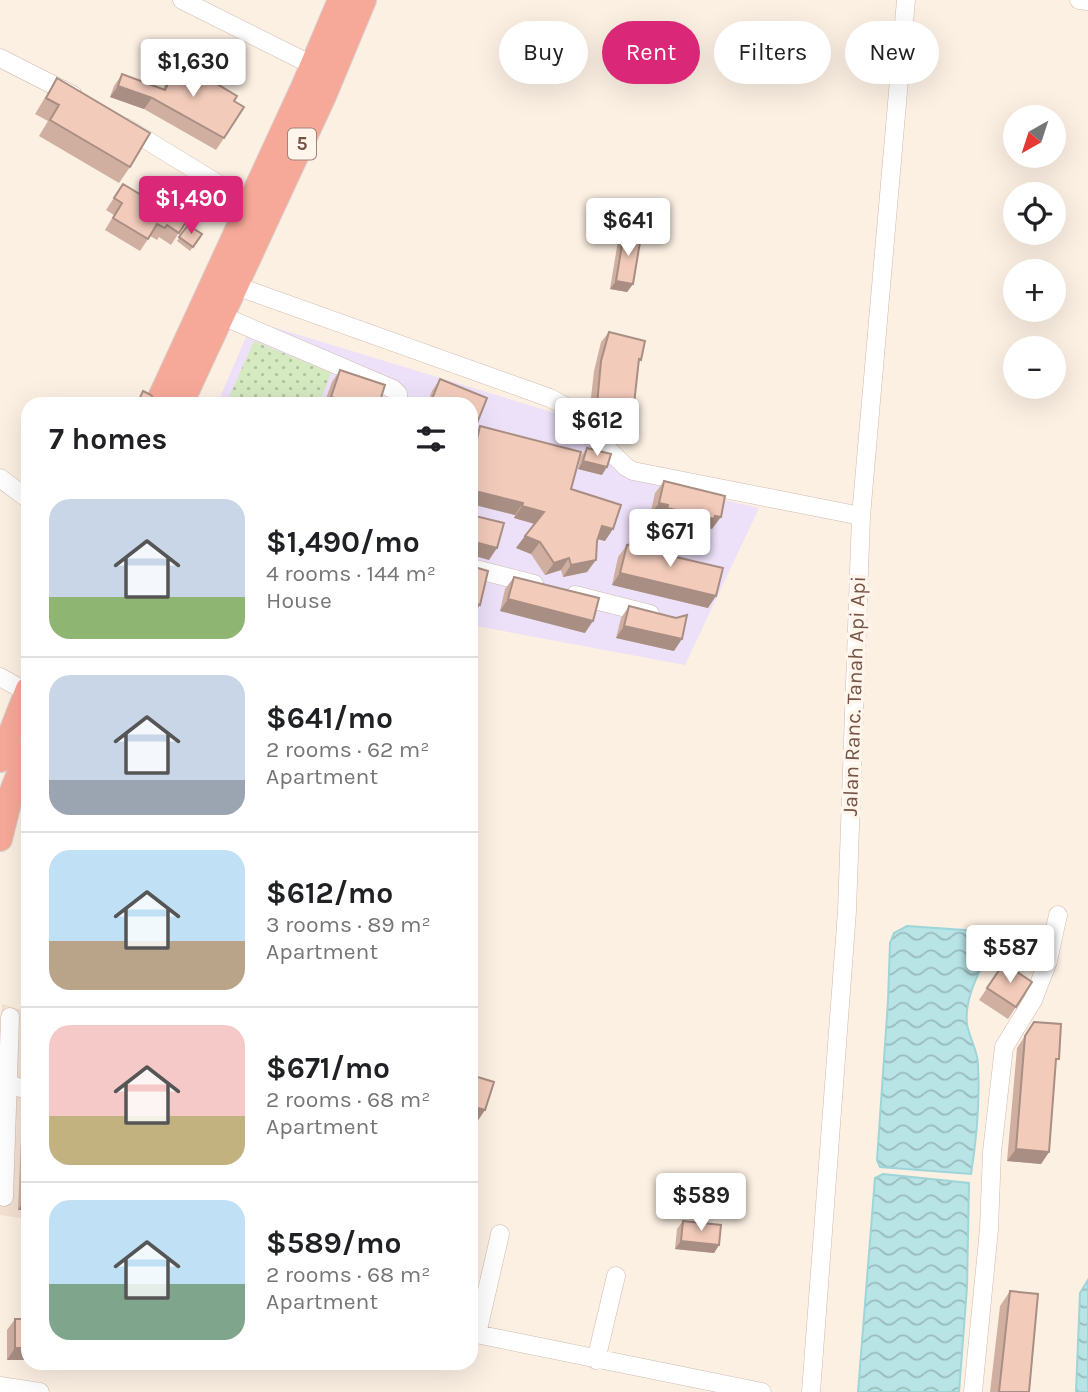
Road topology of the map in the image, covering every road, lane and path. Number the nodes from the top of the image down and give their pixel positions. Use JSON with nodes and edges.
{"nodes":[{"id":1,"x":182,"y":0,"type":"edge"},
{"id":2,"x":340,"y":0,"type":"edge"},
{"id":3,"x":364,"y":0,"type":"edge"},
{"id":4,"x":905,"y":0,"type":"edge"},
{"id":5,"x":1079,"y":0,"type":"edge"},
{"id":6,"x":1088,"y":1,"type":"edge"},
{"id":7,"x":0,"y":58,"type":"edge"},
{"id":8,"x":313,"y":65,"type":"junction"},
{"id":9,"x":83,"y":101,"type":"edge"},
{"id":10,"x":107,"y":116,"type":"edge"},
{"id":11,"x":249,"y":203,"type":"junction"},
{"id":12,"x":236,"y":286,"type":"junction"},
{"id":13,"x":211,"y":312,"type":"junction"},
{"id":14,"x":160,"y":397,"type":"edge"},
{"id":15,"x":183,"y":397,"type":"edge"},
{"id":16,"x":398,"y":397,"type":"edge"},
{"id":17,"x":0,"y":478,"type":"edge"},
{"id":18,"x":21,"y":494,"type":"edge"},
{"id":19,"x":861,"y":516,"type":"junction"},
{"id":20,"x":478,"y":570,"type":"edge"},
{"id":21,"x":670,"y":619,"type":"edge"},
{"id":22,"x":0,"y":677,"type":"edge"},
{"id":23,"x":21,"y":687,"type":"edge"},
{"id":24,"x":21,"y":708,"type":"edge"},
{"id":25,"x":0,"y":760,"type":"edge"},
{"id":26,"x":21,"y":769,"type":"edge"},
{"id":27,"x":0,"y":839,"type":"edge"},
{"id":28,"x":1058,"y":915,"type":"dead end"},
{"id":29,"x":10,"y":1017,"type":"dead end"},
{"id":30,"x":3,"y":1083,"type":"edge"},
{"id":31,"x":21,"y":1088,"type":"edge"},
{"id":32,"x":4,"y":1197,"type":"dead end"},
{"id":33,"x":500,"y":1234,"type":"dead end"},
{"id":34,"x":616,"y":1276,"type":"dead end"},
{"id":35,"x":478,"y":1318,"type":"edge"},
{"id":36,"x":478,"y":1334,"type":"edge"},
{"id":37,"x":596,"y":1360,"type":"junction"},
{"id":38,"x":0,"y":1386,"type":"edge"},
{"id":39,"x":40,"y":1392,"type":"edge"},
{"id":40,"x":762,"y":1392,"type":"edge"},
{"id":41,"x":811,"y":1392,"type":"edge"},
{"id":42,"x":973,"y":1392,"type":"edge"}],
"edges":[{"from":1,"to":8,"type":"street"},
{"from":2,"to":8,"type":"highway","number":"5"},
{"from":3,"to":12,"type":"highway","number":"5"},
{"from":4,"to":19,"type":"street","name":"Jalan Ranc. Tanah Api Api"},
{"from":5,"to":6,"type":"street"},
{"from":7,"to":9,"type":"street"},
{"from":8,"to":11,"type":"highway","number":"5"},
{"from":10,"to":11,"type":"street"},
{"from":11,"to":13,"type":"highway","number":"5"},
{"from":12,"to":13,"type":"highway","number":"5"},
{"from":12,"to":19,"type":"street"},
{"from":13,"to":14,"type":"highway","number":"5"},
{"from":13,"to":15,"type":"highway","number":"5"},
{"from":13,"to":16,"type":"street"},
{"from":17,"to":18,"type":"street"},
{"from":19,"to":41,"type":"street","name":"Jalan Ranc. Tanah Api Api"},
{"from":20,"to":21,"type":"street"},
{"from":22,"to":23,"type":"street"},
{"from":24,"to":25,"type":"highway"},
{"from":26,"to":27,"type":"highway"},
{"from":28,"to":42,"type":"street"},
{"from":29,"to":30,"type":"street"},
{"from":30,"to":31,"type":"street"},
{"from":30,"to":32,"type":"street"},
{"from":33,"to":35,"type":"street"},
{"from":34,"to":37,"type":"street"},
{"from":36,"to":37,"type":"street"},
{"from":37,"to":40,"type":"street"},
{"from":38,"to":39,"type":"street"}]}
